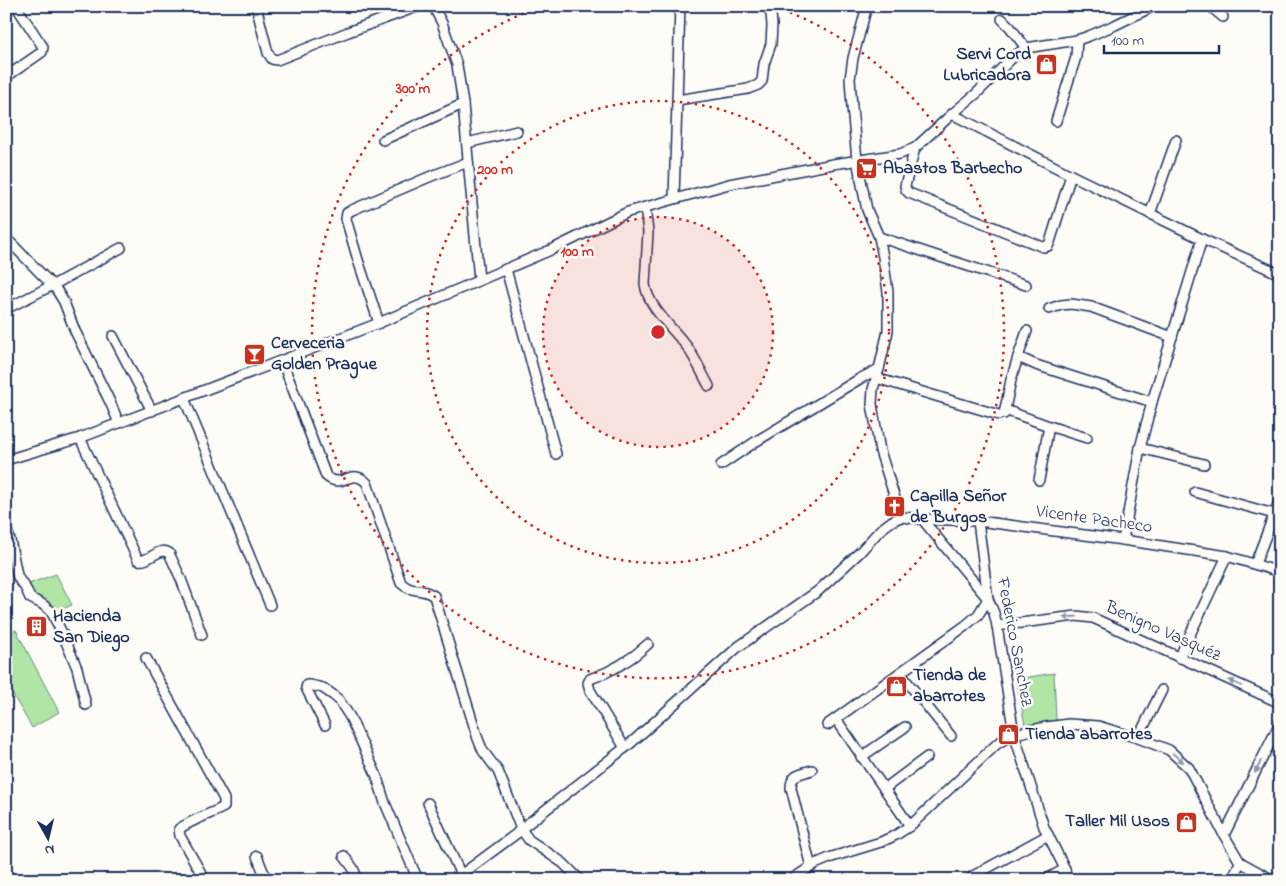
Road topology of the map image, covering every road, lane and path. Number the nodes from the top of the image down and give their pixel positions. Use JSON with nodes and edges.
{"nodes":[{"id":1,"x":256,"y":6,"type":"edge"},
{"id":2,"x":419,"y":6,"type":"edge"},
{"id":3,"x":433,"y":6,"type":"edge"},
{"id":4,"x":680,"y":6,"type":"edge"},
{"id":5,"x":767,"y":6,"type":"edge"},
{"id":6,"x":867,"y":6,"type":"edge"},
{"id":7,"x":1154,"y":6,"type":"edge"},
{"id":8,"x":1210,"y":6,"type":"edge"},
{"id":9,"x":20,"y":7,"type":"edge"},
{"id":10,"x":1223,"y":17,"type":"dead end"},
{"id":11,"x":1002,"y":19,"type":"dead end"},
{"id":12,"x":1077,"y":40,"type":"junction"},
{"id":13,"x":1026,"y":48,"type":"junction"},
{"id":14,"x":6,"y":77,"type":"edge"},
{"id":15,"x":677,"y":100,"type":"junction"},
{"id":16,"x":463,"y":104,"type":"junction"},
{"id":17,"x":952,"y":114,"type":"junction"},
{"id":18,"x":1056,"y":121,"type":"dead end"},
{"id":19,"x":516,"y":131,"type":"dead end"},
{"id":20,"x":383,"y":140,"type":"dead end"},
{"id":21,"x":1176,"y":140,"type":"dead end"},
{"id":22,"x":467,"y":144,"type":"junction"},
{"id":23,"x":915,"y":148,"type":"junction"},
{"id":24,"x":858,"y":160,"type":"junction"},
{"id":25,"x":468,"y":162,"type":"junction"},
{"id":26,"x":1071,"y":175,"type":"junction"},
{"id":27,"x":674,"y":198,"type":"junction"},
{"id":28,"x":645,"y":206,"type":"junction"},
{"id":29,"x":1150,"y":214,"type":"junction"},
{"id":30,"x":879,"y":237,"type":"junction"},
{"id":31,"x":6,"y":238,"type":"edge"},
{"id":32,"x":1202,"y":239,"type":"junction"},
{"id":33,"x":121,"y":248,"type":"dead end"},
{"id":34,"x":506,"y":269,"type":"junction"},
{"id":35,"x":1280,"y":274,"type":"edge"},
{"id":36,"x":479,"y":280,"type":"junction"},
{"id":37,"x":53,"y":285,"type":"junction"},
{"id":38,"x":1026,"y":286,"type":"dead end"},
{"id":39,"x":6,"y":308,"type":"edge"},
{"id":40,"x":1049,"y":309,"type":"dead end"},
{"id":41,"x":379,"y":322,"type":"junction"},
{"id":42,"x":1027,"y":330,"type":"dead end"},
{"id":43,"x":113,"y":336,"type":"dead end"},
{"id":44,"x":1172,"y":337,"type":"junction"},
{"id":45,"x":1018,"y":357,"type":"junction"},
{"id":46,"x":282,"y":360,"type":"junction"},
{"id":47,"x":878,"y":374,"type":"junction"},
{"id":48,"x":709,"y":386,"type":"dead end"},
{"id":49,"x":184,"y":398,"type":"junction"},
{"id":50,"x":1152,"y":402,"type":"junction"},
{"id":51,"x":152,"y":410,"type":"junction"},
{"id":52,"x":1002,"y":415,"type":"junction"},
{"id":53,"x":119,"y":423,"type":"junction"},
{"id":54,"x":1049,"y":426,"type":"junction"},
{"id":55,"x":80,"y":438,"type":"junction"},
{"id":56,"x":1087,"y":438,"type":"dead end"},
{"id":57,"x":1140,"y":448,"type":"junction"},
{"id":58,"x":556,"y":454,"type":"dead end"},
{"id":59,"x":6,"y":460,"type":"edge"},
{"id":60,"x":1204,"y":464,"type":"dead end"},
{"id":61,"x":722,"y":465,"type":"dead end"},
{"id":62,"x":1039,"y":480,"type":"dead end"},
{"id":63,"x":1195,"y":492,"type":"dead end"},
{"id":64,"x":1280,"y":498,"type":"edge"},
{"id":65,"x":1274,"y":514,"type":"junction"},
{"id":66,"x":901,"y":517,"type":"junction"},
{"id":67,"x":922,"y":520,"type":"junction"},
{"id":68,"x":978,"y":521,"type":"junction"},
{"id":69,"x":6,"y":527,"type":"edge"},
{"id":70,"x":1123,"y":540,"type":"junction"},
{"id":71,"x":1227,"y":556,"type":"junction"},
{"id":72,"x":1255,"y":564,"type":"junction"},
{"id":73,"x":1280,"y":572,"type":"edge"},
{"id":74,"x":988,"y":599,"type":"junction"},
{"id":75,"x":270,"y":605,"type":"dead end"},
{"id":76,"x":998,"y":626,"type":"junction"},
{"id":77,"x":202,"y":635,"type":"dead end"},
{"id":78,"x":648,"y":644,"type":"dead end"},
{"id":79,"x":146,"y":658,"type":"dead end"},
{"id":80,"x":1179,"y":658,"type":"junction"},
{"id":81,"x":900,"y":673,"type":"junction"},
{"id":82,"x":1162,"y":690,"type":"dead end"},
{"id":83,"x":1280,"y":703,"type":"edge"},
{"id":84,"x":86,"y":705,"type":"dead end"},
{"id":85,"x":836,"y":719,"type":"junction"},
{"id":86,"x":1280,"y":723,"type":"edge"},
{"id":87,"x":324,"y":725,"type":"dead end"},
{"id":88,"x":827,"y":725,"type":"dead end"},
{"id":89,"x":905,"y":727,"type":"dead end"},
{"id":90,"x":1014,"y":734,"type":"junction"},
{"id":91,"x":951,"y":736,"type":"dead end"},
{"id":92,"x":1138,"y":738,"type":"junction"},
{"id":93,"x":625,"y":748,"type":"junction"},
{"id":94,"x":927,"y":756,"type":"dead end"},
{"id":95,"x":861,"y":757,"type":"junction"},
{"id":96,"x":812,"y":770,"type":"dead end"},
{"id":97,"x":884,"y":789,"type":"junction"},
{"id":98,"x":428,"y":803,"type":"dead end"},
{"id":99,"x":910,"y":826,"type":"junction"},
{"id":100,"x":521,"y":829,"type":"junction"},
{"id":101,"x":1048,"y":835,"type":"junction"},
{"id":102,"x":1224,"y":835,"type":"junction"},
{"id":103,"x":257,"y":856,"type":"dead end"},
{"id":104,"x":344,"y":856,"type":"dead end"},
{"id":105,"x":1240,"y":862,"type":"junction"},
{"id":106,"x":812,"y":867,"type":"junction"},
{"id":107,"x":1065,"y":868,"type":"junction"},
{"id":108,"x":1280,"y":875,"type":"edge"},
{"id":109,"x":973,"y":876,"type":"dead end"},
{"id":110,"x":459,"y":877,"type":"edge"},
{"id":111,"x":205,"y":880,"type":"edge"},
{"id":112,"x":269,"y":880,"type":"edge"},
{"id":113,"x":358,"y":880,"type":"edge"},
{"id":114,"x":418,"y":880,"type":"edge"},
{"id":115,"x":580,"y":880,"type":"edge"},
{"id":116,"x":791,"y":880,"type":"edge"},
{"id":117,"x":1045,"y":880,"type":"edge"},
{"id":118,"x":1067,"y":880,"type":"edge"},
{"id":119,"x":1232,"y":880,"type":"edge"}],
"edges":[{"from":1,"to":2,"type":"street"},
{"from":3,"to":16,"type":"street"},
{"from":4,"to":15,"type":"street"},
{"from":5,"to":15,"type":"street"},
{"from":6,"to":24,"type":"street"},
{"from":7,"to":12,"type":"street"},
{"from":8,"to":10,"type":"street"},
{"from":9,"to":14,"type":"street"},
{"from":11,"to":13,"type":"street"},
{"from":12,"to":13,"type":"street"},
{"from":12,"to":18,"type":"street"},
{"from":13,"to":17,"type":"street"},
{"from":15,"to":27,"type":"street"},
{"from":16,"to":20,"type":"street"},
{"from":16,"to":22,"type":"street"},
{"from":17,"to":23,"type":"street"},
{"from":17,"to":26,"type":"street"},
{"from":19,"to":22,"type":"street"},
{"from":21,"to":29,"type":"street"},
{"from":22,"to":25,"type":"street"},
{"from":23,"to":24,"type":"street"},
{"from":23,"to":26,"type":"street"},
{"from":24,"to":27,"type":"street"},
{"from":24,"to":30,"type":"street"},
{"from":25,"to":36,"type":"street"},
{"from":25,"to":41,"type":"street"},
{"from":26,"to":29,"type":"street"},
{"from":27,"to":28,"type":"street"},
{"from":28,"to":34,"type":"street"},
{"from":28,"to":48,"type":"street"},
{"from":29,"to":32,"type":"street"},
{"from":30,"to":38,"type":"street"},
{"from":30,"to":47,"type":"street"},
{"from":31,"to":37,"type":"street"},
{"from":32,"to":35,"type":"street"},
{"from":32,"to":44,"type":"street"},
{"from":33,"to":37,"type":"street"},
{"from":34,"to":36,"type":"street"},
{"from":34,"to":58,"type":"street"},
{"from":36,"to":41,"type":"street"},
{"from":37,"to":39,"type":"street"},
{"from":37,"to":53,"type":"street"},
{"from":40,"to":44,"type":"street"},
{"from":41,"to":46,"type":"street"},
{"from":42,"to":45,"type":"street"},
{"from":43,"to":51,"type":"street"},
{"from":44,"to":50,"type":"street"},
{"from":45,"to":50,"type":"street"},
{"from":45,"to":52,"type":"street"},
{"from":46,"to":49,"type":"street"},
{"from":46,"to":100,"type":"street"},
{"from":47,"to":52,"type":"street"},
{"from":47,"to":61,"type":"street"},
{"from":47,"to":66,"type":"street"},
{"from":49,"to":51,"type":"street"},
{"from":49,"to":75,"type":"street"},
{"from":50,"to":57,"type":"street"},
{"from":51,"to":53,"type":"street"},
{"from":52,"to":54,"type":"street"},
{"from":53,"to":55,"type":"street"},
{"from":54,"to":56,"type":"street"},
{"from":54,"to":62,"type":"street"},
{"from":55,"to":59,"type":"street"},
{"from":55,"to":77,"type":"street"},
{"from":57,"to":60,"type":"street"},
{"from":57,"to":70,"type":"street"},
{"from":63,"to":65,"type":"street"},
{"from":64,"to":65,"type":"street"},
{"from":65,"to":72,"type":"street"},
{"from":66,"to":67,"type":"street","name":"Vicente Pacheco"},
{"from":66,"to":93,"type":"street"},
{"from":67,"to":68,"type":"street","name":"Vicente Pacheco"},
{"from":67,"to":74,"type":"street"},
{"from":68,"to":70,"type":"street","name":"Vicente Pacheco"},
{"from":68,"to":74,"type":"street","name":"Federico Sanchez"},
{"from":69,"to":84,"type":"street"},
{"from":70,"to":71,"type":"street","name":"Vicente Pacheco"},
{"from":71,"to":72,"type":"street","name":"Vicente Pacheco"},
{"from":71,"to":80,"type":"street"},
{"from":72,"to":73,"type":"street","name":"Vicente Pacheco"},
{"from":74,"to":76,"type":"street","name":"Federico Sanchez"},
{"from":74,"to":81,"type":"street"},
{"from":80,"to":76,"type":"street","name":"Benigno Vasquéz","one_way":true},
{"from":76,"to":90,"type":"street","name":"Federico Sanchez"},
{"from":78,"to":93,"type":"street"},
{"from":79,"to":111,"type":"street"},
{"from":83,"to":80,"type":"street","name":"Benigno Vasquéz","one_way":true},
{"from":81,"to":85,"type":"street"},
{"from":81,"to":91,"type":"street"},
{"from":82,"to":92,"type":"street"},
{"from":85,"to":88,"type":"street"},
{"from":85,"to":95,"type":"street"},
{"from":86,"to":102,"type":"street","one_way":true},
{"from":87,"to":114,"type":"street"},
{"from":89,"to":95,"type":"street"},
{"from":90,"to":92,"type":"street"},
{"from":90,"to":99,"type":"street"},
{"from":90,"to":101,"type":"street","name":"Federico Sanchez"},
{"from":92,"to":102,"type":"street","one_way":true},
{"from":93,"to":100,"type":"street"},
{"from":94,"to":97,"type":"street"},
{"from":95,"to":97,"type":"street"},
{"from":96,"to":106,"type":"street"},
{"from":97,"to":99,"type":"street"},
{"from":98,"to":110,"type":"street"},
{"from":99,"to":106,"type":"street"},
{"from":100,"to":110,"type":"street"},
{"from":100,"to":115,"type":"street"},
{"from":101,"to":107,"type":"street","name":"Federico Sanchez"},
{"from":101,"to":109,"type":"street"},
{"from":102,"to":105,"type":"street"},
{"from":103,"to":112,"type":"street"},
{"from":104,"to":113,"type":"street"},
{"from":105,"to":108,"type":"street"},
{"from":105,"to":119,"type":"street"},
{"from":106,"to":116,"type":"street"},
{"from":107,"to":117,"type":"street"},
{"from":107,"to":118,"type":"street","name":"Federico Sanchez"}]}
